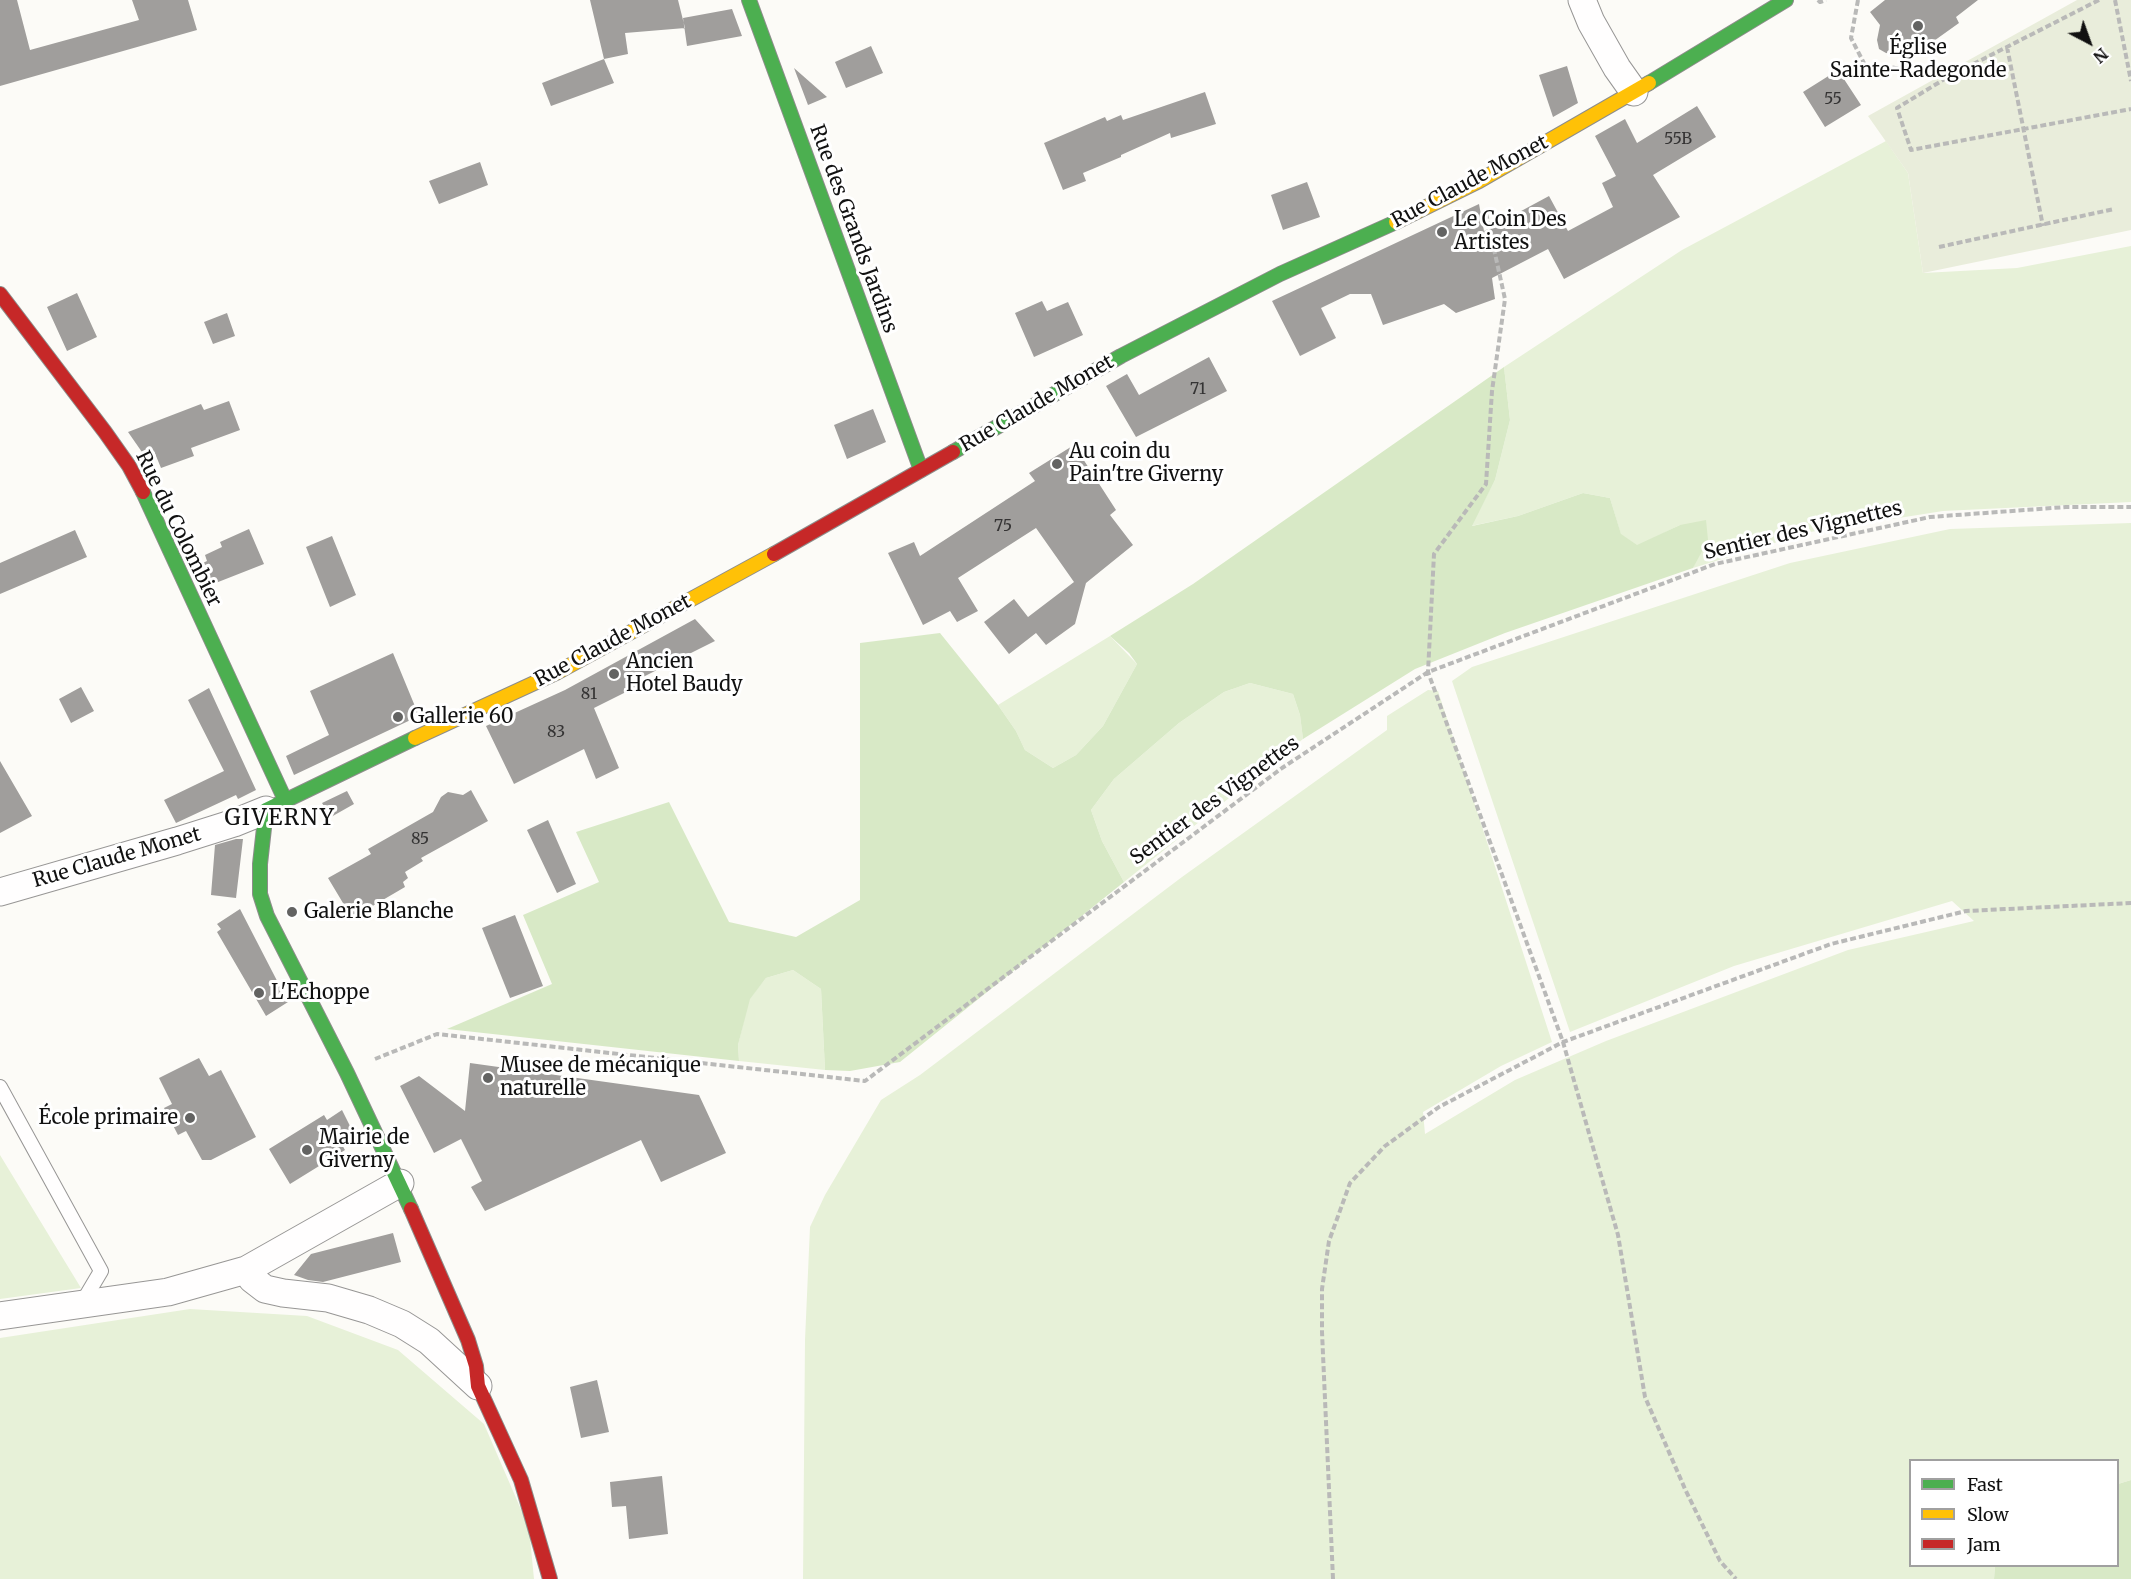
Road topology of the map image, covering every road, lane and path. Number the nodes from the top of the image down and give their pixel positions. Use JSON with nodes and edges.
{"nodes":[{"id":1,"x":749,"y":0,"type":"edge"},
{"id":2,"x":1582,"y":0,"type":"edge"},
{"id":3,"x":1786,"y":0,"type":"edge"},
{"id":4,"x":1818,"y":0,"type":"edge"},
{"id":5,"x":1826,"y":0,"type":"edge"},
{"id":6,"x":1858,"y":0,"type":"edge"},
{"id":7,"x":2099,"y":0,"type":"edge"},
{"id":8,"x":2115,"y":0,"type":"edge"},
{"id":9,"x":2007,"y":47,"type":"junction"},
{"id":10,"x":1948,"y":77,"type":"junction"},
{"id":11,"x":2131,"y":81,"type":"edge"},
{"id":12,"x":1634,"y":92,"type":"junction"},
{"id":13,"x":2131,"y":109,"type":"edge"},
{"id":14,"x":2024,"y":130,"type":"junction"},
{"id":15,"x":1479,"y":182,"type":"junction"},
{"id":16,"x":2114,"y":209,"type":"dead end"},
{"id":17,"x":2043,"y":226,"type":"junction"},
{"id":18,"x":1939,"y":247,"type":"dead end"},
{"id":19,"x":0,"y":294,"type":"edge"},
{"id":20,"x":921,"y":470,"type":"junction"},
{"id":21,"x":2131,"y":507,"type":"edge"},
{"id":22,"x":1428,"y":672,"type":"junction"},
{"id":23,"x":276,"y":806,"type":"junction"},
{"id":24,"x":0,"y":892,"type":"edge"},
{"id":25,"x":2131,"y":903,"type":"edge"},
{"id":26,"x":1563,"y":1042,"type":"junction"},
{"id":27,"x":347,"y":1073,"type":"junction"},
{"id":28,"x":0,"y":1087,"type":"edge"},
{"id":29,"x":400,"y":1183,"type":"junction"},
{"id":30,"x":246,"y":1270,"type":"junction"},
{"id":31,"x":82,"y":1304,"type":"junction"},
{"id":32,"x":0,"y":1316,"type":"edge"},
{"id":33,"x":478,"y":1386,"type":"junction"},
{"id":34,"x":550,"y":1579,"type":"edge"},
{"id":35,"x":1333,"y":1579,"type":"edge"},
{"id":36,"x":1736,"y":1579,"type":"edge"}],
"edges":[{"from":1,"to":20,"type":"street","name":"Rue des Grands Jardins"},
{"from":2,"to":12,"type":"street"},
{"from":3,"to":12,"type":"street","name":"Rue Claude Monet"},
{"from":4,"to":5,"type":"path"},
{"from":6,"to":10,"type":"path"},
{"from":7,"to":9,"type":"path"},
{"from":8,"to":11,"type":"path"},
{"from":9,"to":10,"type":"path"},
{"from":9,"to":14,"type":"path"},
{"from":10,"to":14,"type":"path"},
{"from":12,"to":15,"type":"street","name":"Rue Claude Monet"},
{"from":13,"to":14,"type":"path"},
{"from":14,"to":17,"type":"path"},
{"from":15,"to":20,"type":"street","name":"Rue Claude Monet"},
{"from":15,"to":22,"type":"path"},
{"from":16,"to":17,"type":"path"},
{"from":17,"to":18,"type":"path"},
{"from":19,"to":23,"type":"street","name":"Rue du Colombier"},
{"from":20,"to":23,"type":"street","name":"Rue Claude Monet"},
{"from":21,"to":22,"type":"path","name":"Sentier des Vignettes"},
{"from":22,"to":26,"type":"path"},
{"from":22,"to":27,"type":"path","name":"Sentier des Vignettes"},
{"from":23,"to":24,"type":"street","name":"Rue Claude Monet"},
{"from":23,"to":27,"type":"street"},
{"from":25,"to":26,"type":"path"},
{"from":26,"to":35,"type":"path"},
{"from":26,"to":36,"type":"path"},
{"from":27,"to":29,"type":"street"},
{"from":28,"to":31,"type":"lane"},
{"from":29,"to":30,"type":"street"},
{"from":29,"to":33,"type":"street"},
{"from":30,"to":31,"type":"street"},
{"from":30,"to":33,"type":"street"},
{"from":31,"to":32,"type":"street"},
{"from":33,"to":34,"type":"street"}]}
